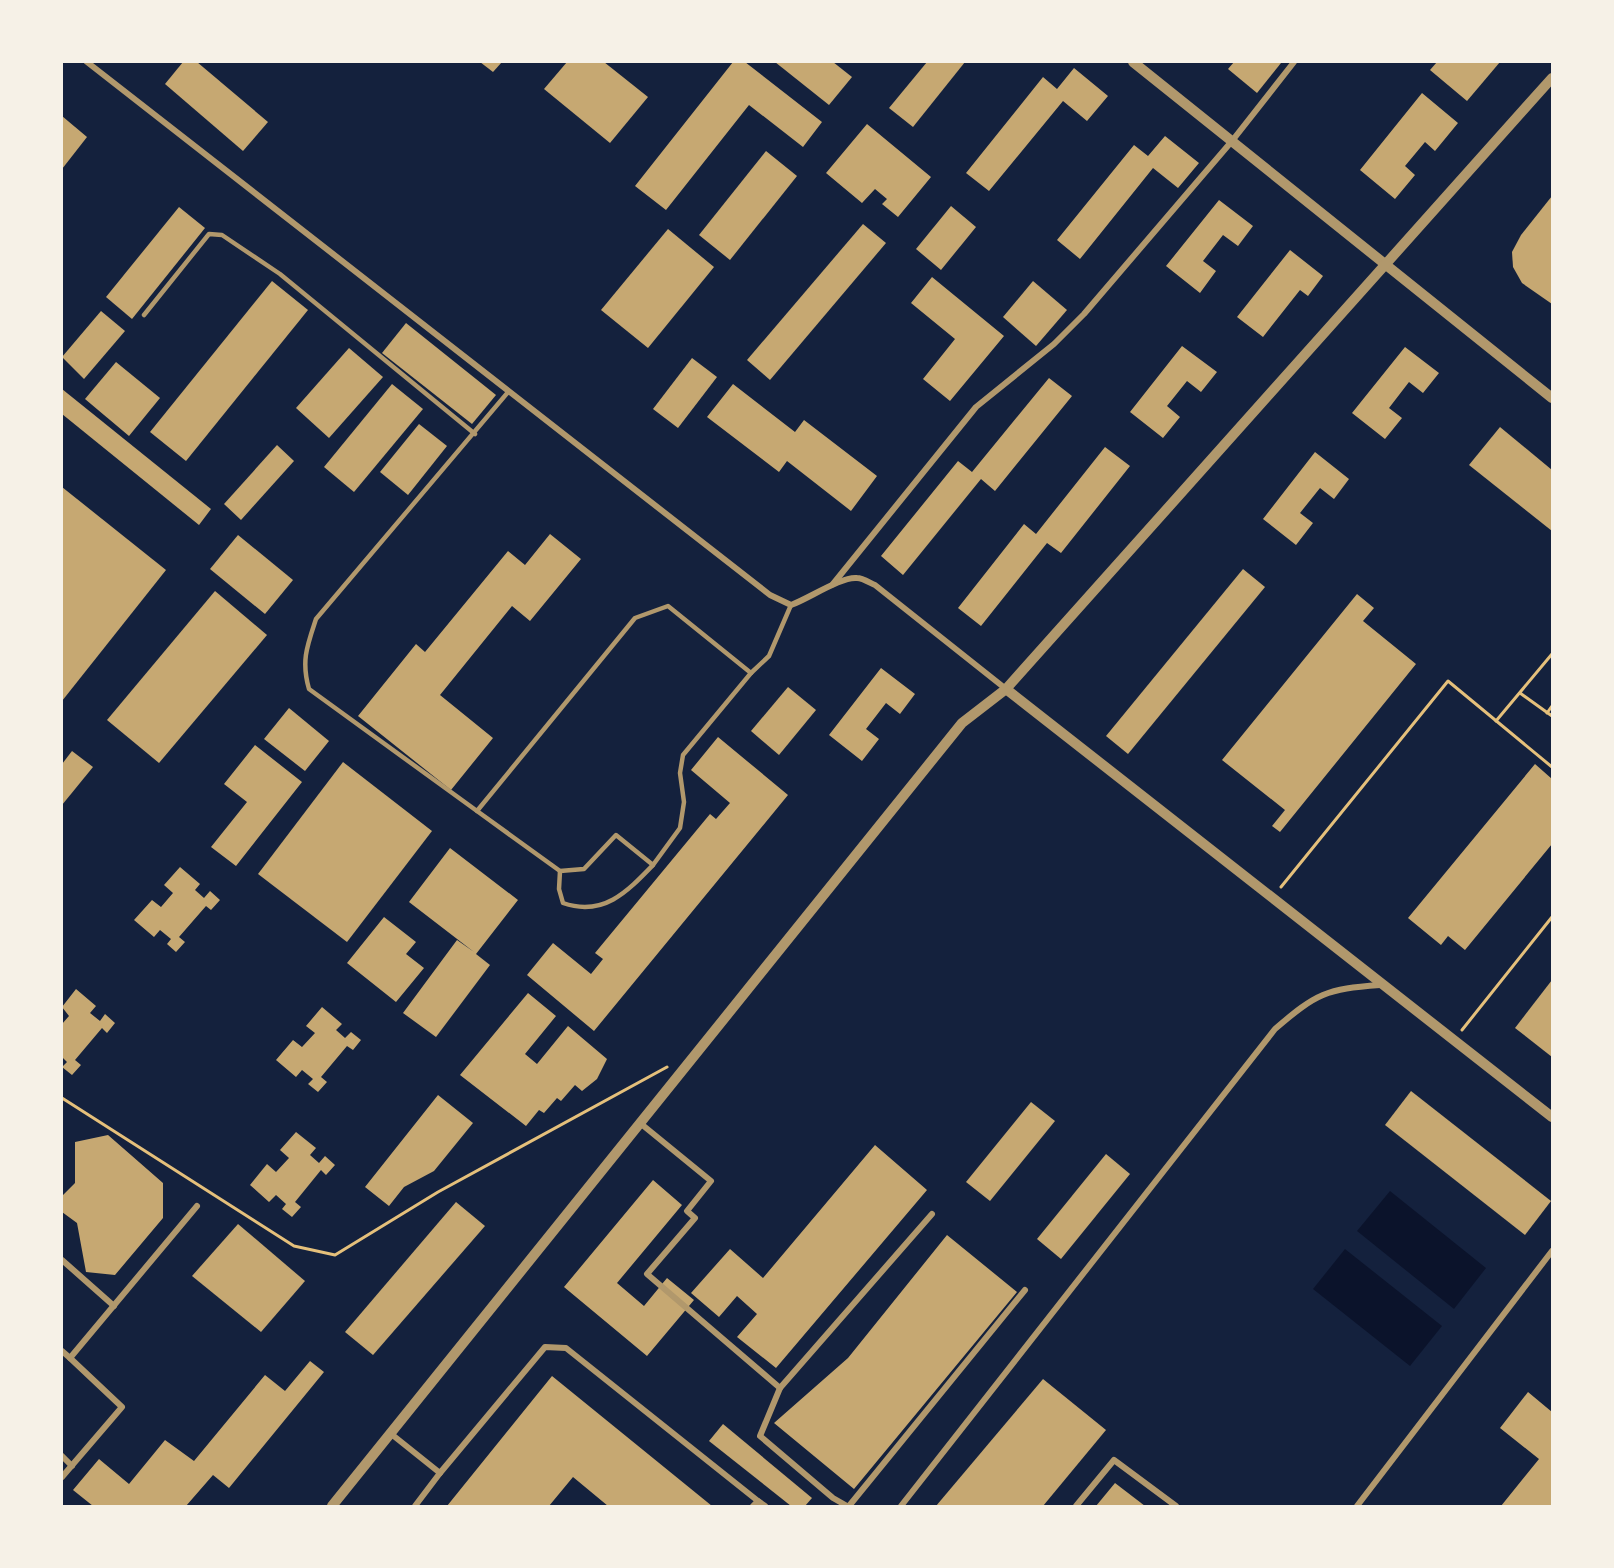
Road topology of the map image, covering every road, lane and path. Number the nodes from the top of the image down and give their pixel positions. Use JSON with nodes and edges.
{"nodes":[{"id":1,"x":87,"y":62,"type":"edge"},
{"id":2,"x":1133,"y":62,"type":"edge"},
{"id":3,"x":1294,"y":62,"type":"edge"},
{"id":4,"x":1552,"y":78,"type":"edge"},
{"id":5,"x":1232,"y":141,"type":"junction"},
{"id":6,"x":1387,"y":266,"type":"junction"},
{"id":7,"x":144,"y":315,"type":"dead end"},
{"id":8,"x":509,"y":391,"type":"junction"},
{"id":9,"x":1552,"y":398,"type":"edge"},
{"id":10,"x":475,"y":434,"type":"junction"},
{"id":11,"x":833,"y":584,"type":"junction"},
{"id":12,"x":791,"y":605,"type":"junction"},
{"id":13,"x":1552,"y":654,"type":"edge"},
{"id":14,"x":1547,"y":660,"type":"junction"},
{"id":15,"x":1552,"y":665,"type":"edge"},
{"id":16,"x":751,"y":673,"type":"junction"},
{"id":17,"x":1006,"y":690,"type":"junction"},
{"id":18,"x":1520,"y":693,"type":"junction"},
{"id":19,"x":1552,"y":706,"type":"edge"},
{"id":20,"x":1547,"y":713,"type":"junction"},
{"id":21,"x":1552,"y":716,"type":"edge"},
{"id":22,"x":1496,"y":721,"type":"junction"},
{"id":23,"x":1552,"y":767,"type":"edge"},
{"id":24,"x":477,"y":812,"type":"junction"},
{"id":25,"x":653,"y":865,"type":"junction"},
{"id":26,"x":560,"y":871,"type":"junction"},
{"id":27,"x":1273,"y":896,"type":"junction"},
{"id":28,"x":1552,"y":917,"type":"edge"},
{"id":29,"x":1380,"y":985,"type":"junction"},
{"id":30,"x":1454,"y":1040,"type":"junction"},
{"id":31,"x":667,"y":1066,"type":"dead end"},
{"id":32,"x":62,"y":1098,"type":"edge"},
{"id":33,"x":1552,"y":1117,"type":"edge"},
{"id":34,"x":639,"y":1123,"type":"junction"},
{"id":35,"x":197,"y":1206,"type":"dead end"},
{"id":36,"x":932,"y":1214,"type":"dead end"},
{"id":37,"x":1552,"y":1251,"type":"edge"},
{"id":38,"x":62,"y":1260,"type":"edge"},
{"id":39,"x":1025,"y":1290,"type":"dead end"},
{"id":40,"x":114,"y":1305,"type":"junction"},
{"id":41,"x":62,"y":1351,"type":"edge"},
{"id":42,"x":70,"y":1358,"type":"junction"},
{"id":43,"x":780,"y":1388,"type":"junction"},
{"id":44,"x":389,"y":1433,"type":"junction"},
{"id":45,"x":62,"y":1456,"type":"edge"},
{"id":46,"x":72,"y":1466,"type":"junction"},
{"id":47,"x":440,"y":1473,"type":"junction"},
{"id":48,"x":62,"y":1477,"type":"edge"},
{"id":49,"x":758,"y":1500,"type":"junction"},
{"id":50,"x":332,"y":1506,"type":"edge"},
{"id":51,"x":415,"y":1506,"type":"edge"},
{"id":52,"x":753,"y":1506,"type":"edge"},
{"id":53,"x":765,"y":1506,"type":"edge"},
{"id":54,"x":848,"y":1506,"type":"edge"},
{"id":55,"x":901,"y":1506,"type":"edge"},
{"id":56,"x":1076,"y":1506,"type":"edge"},
{"id":57,"x":1176,"y":1506,"type":"edge"},
{"id":58,"x":1357,"y":1506,"type":"edge"}],
"edges":[{"from":1,"to":8,"type":"street"},
{"from":2,"to":5,"type":"street"},
{"from":3,"to":5,"type":"street"},
{"from":4,"to":6,"type":"street"},
{"from":5,"to":6,"type":"street"},
{"from":5,"to":11,"type":"street"},
{"from":6,"to":9,"type":"street"},
{"from":6,"to":17,"type":"street"},
{"from":7,"to":10,"type":"lane"},
{"from":8,"to":10,"type":"lane"},
{"from":8,"to":12,"type":"street"},
{"from":10,"to":24,"type":"lane"},
{"from":11,"to":12,"type":"street"},
{"from":11,"to":17,"type":"street"},
{"from":12,"to":16,"type":"lane"},
{"from":13,"to":14,"type":"path"},
{"from":14,"to":15,"type":"path"},
{"from":14,"to":18,"type":"path"},
{"from":16,"to":24,"type":"lane"},
{"from":16,"to":25,"type":"lane"},
{"from":17,"to":27,"type":"street"},
{"from":17,"to":34,"type":"street"},
{"from":18,"to":20,"type":"path"},
{"from":18,"to":22,"type":"path"},
{"from":19,"to":20,"type":"path"},
{"from":20,"to":21,"type":"path"},
{"from":22,"to":23,"type":"path"},
{"from":22,"to":27,"type":"path"},
{"from":24,"to":26,"type":"lane"},
{"from":25,"to":26,"type":"lane"},
{"from":25,"to":26,"type":"lane"},
{"from":27,"to":29,"type":"street"},
{"from":28,"to":30,"type":"path"},
{"from":29,"to":30,"type":"street"},
{"from":29,"to":55,"type":"street"},
{"from":30,"to":33,"type":"street"},
{"from":31,"to":32,"type":"path"},
{"from":34,"to":43,"type":"street"},
{"from":34,"to":44,"type":"street"},
{"from":35,"to":40,"type":"street"},
{"from":36,"to":43,"type":"street"},
{"from":37,"to":58,"type":"street"},
{"from":38,"to":40,"type":"street"},
{"from":39,"to":54,"type":"street"},
{"from":40,"to":42,"type":"street"},
{"from":41,"to":42,"type":"street"},
{"from":42,"to":46,"type":"street"},
{"from":43,"to":54,"type":"street"},
{"from":44,"to":47,"type":"street"},
{"from":44,"to":50,"type":"street"},
{"from":45,"to":46,"type":"street"},
{"from":46,"to":48,"type":"street"},
{"from":47,"to":49,"type":"street"},
{"from":47,"to":51,"type":"street"},
{"from":49,"to":52,"type":"street"},
{"from":49,"to":53,"type":"street"},
{"from":56,"to":57,"type":"street"}]}
